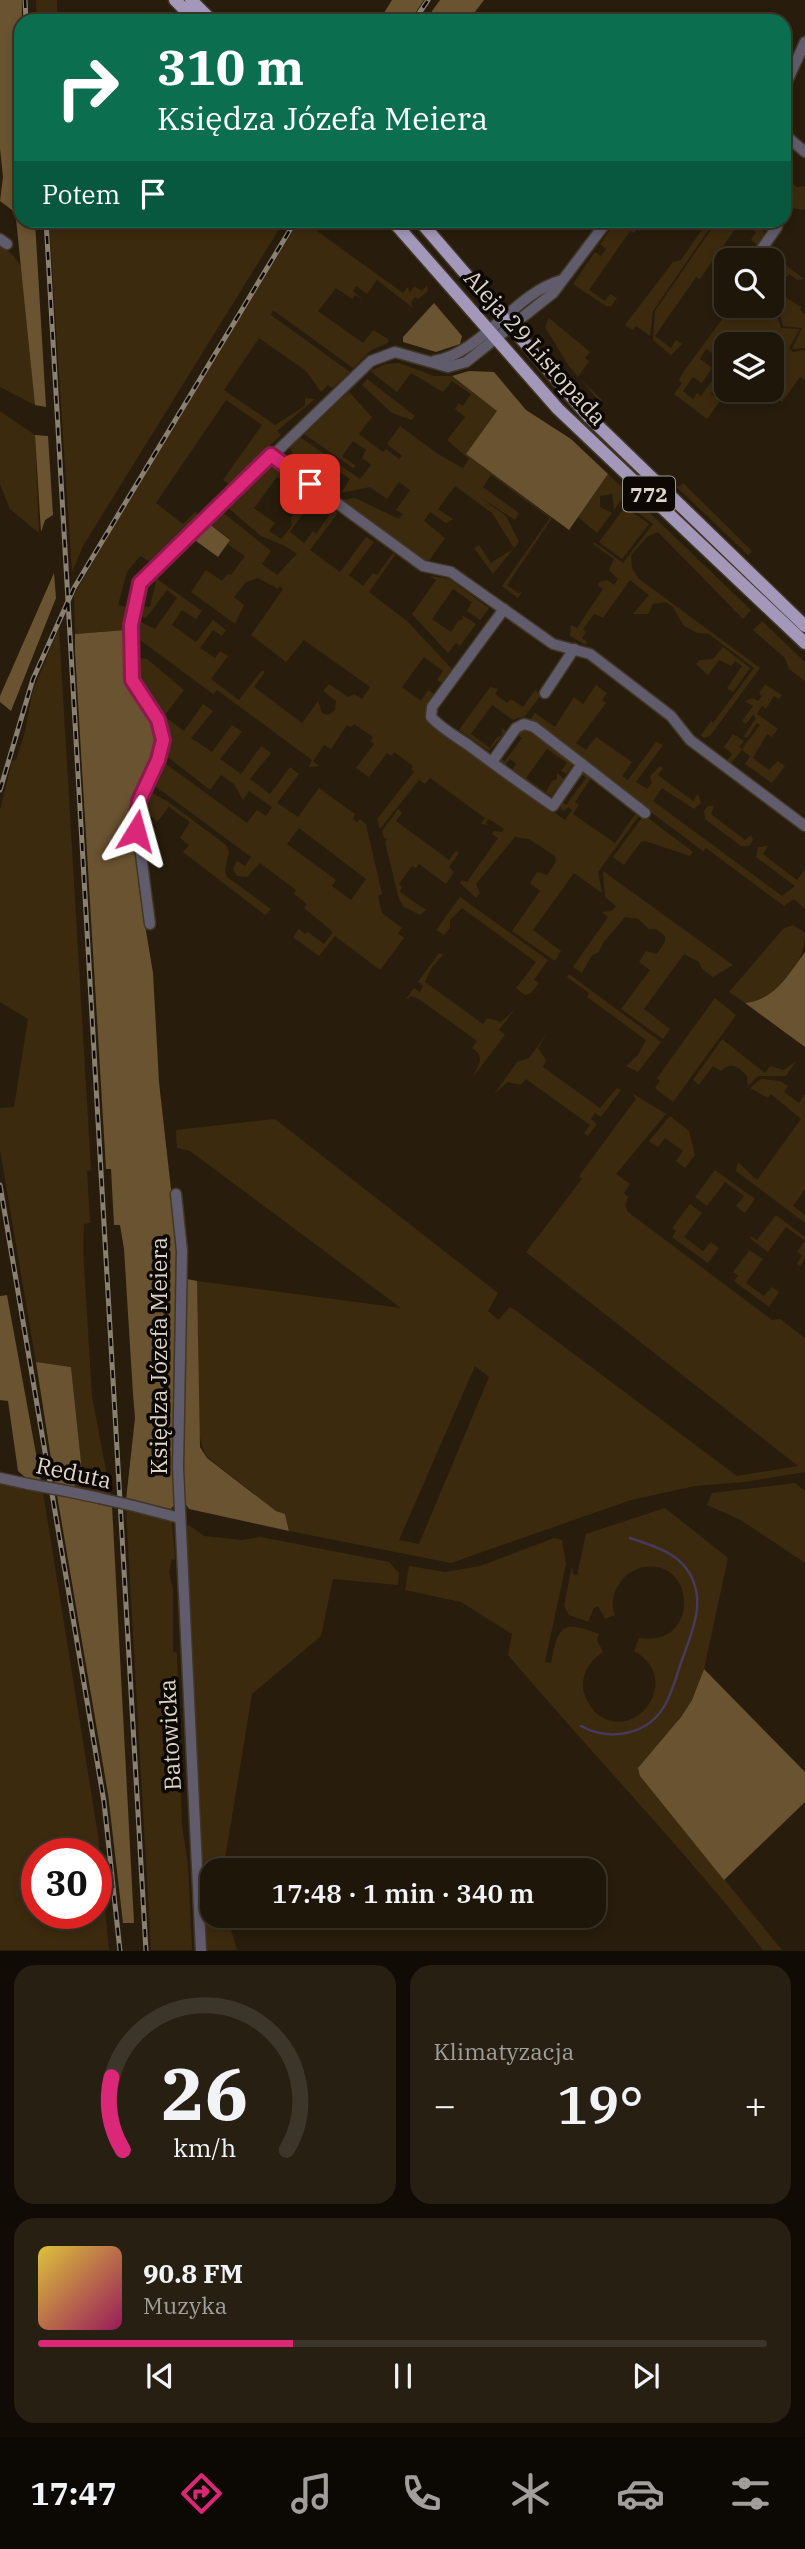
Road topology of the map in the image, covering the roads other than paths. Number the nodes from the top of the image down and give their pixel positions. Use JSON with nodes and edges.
{"nodes":[{"id":1,"x":175,"y":0,"type":"edge"},
{"id":2,"x":191,"y":0,"type":"edge"},
{"id":3,"x":189,"y":14,"type":"edge"},
{"id":4,"x":205,"y":14,"type":"edge"},
{"id":5,"x":805,"y":42,"type":"edge"},
{"id":6,"x":791,"y":73,"type":"edge"},
{"id":7,"x":791,"y":140,"type":"edge"},
{"id":8,"x":805,"y":152,"type":"edge"},
{"id":9,"x":400,"y":228,"type":"edge"},
{"id":10,"x":426,"y":228,"type":"edge"},
{"id":11,"x":602,"y":228,"type":"edge"},
{"id":12,"x":776,"y":228,"type":"edge"},
{"id":13,"x":762,"y":248,"type":"edge"},
{"id":14,"x":508,"y":322,"type":"junction"},
{"id":15,"x":493,"y":334,"type":"junction"},
{"id":16,"x":271,"y":455,"type":"junction"},
{"id":17,"x":504,"y":609,"type":"junction"},
{"id":18,"x":805,"y":626,"type":"edge"},
{"id":19,"x":805,"y":643,"type":"edge"},
{"id":20,"x":574,"y":649,"type":"junction"},
{"id":21,"x":545,"y":693,"type":"dead end"},
{"id":22,"x":492,"y":762,"type":"junction"},
{"id":23,"x":582,"y":764,"type":"junction"},
{"id":24,"x":645,"y":813,"type":"dead end"},
{"id":25,"x":805,"y":826,"type":"edge"},
{"id":26,"x":150,"y":924,"type":"dead end"},
{"id":27,"x":176,"y":1194,"type":"dead end"},
{"id":28,"x":0,"y":1478,"type":"edge"},
{"id":29,"x":180,"y":1518,"type":"junction"},
{"id":30,"x":201,"y":1951,"type":"edge"}],
"edges":[{"from":1,"to":3,"type":"main road"},
{"from":2,"to":4,"type":"main road"},
{"from":5,"to":6,"type":"street"},
{"from":7,"to":8,"type":"street"},
{"from":9,"to":15,"type":"main road","name":"Aleja 29 Listopada","number":"772"},
{"from":10,"to":14,"type":"main road","name":"Aleja 29 Listopada","number":"772"},
{"from":11,"to":14,"type":"street"},
{"from":12,"to":13,"type":"street"},
{"from":14,"to":15,"type":"street"},
{"from":14,"to":18,"type":"main road","name":"Aleja 29 Listopada","number":"772"},
{"from":15,"to":16,"type":"street"},
{"from":15,"to":19,"type":"main road","name":"Aleja 29 Listopada","number":"772"},
{"from":16,"to":17,"type":"street"},
{"from":16,"to":26,"type":"street"},
{"from":17,"to":20,"type":"street"},
{"from":17,"to":22,"type":"street"},
{"from":20,"to":21,"type":"street"},
{"from":20,"to":25,"type":"street"},
{"from":22,"to":23,"type":"street"},
{"from":22,"to":23,"type":"street"},
{"from":23,"to":24,"type":"street"},
{"from":27,"to":29,"type":"street","name":"Księdza Józefa Meiera"},
{"from":28,"to":29,"type":"street","name":"Reduta","bridge":true},
{"from":29,"to":30,"type":"street","name":"Batowicka"}]}
